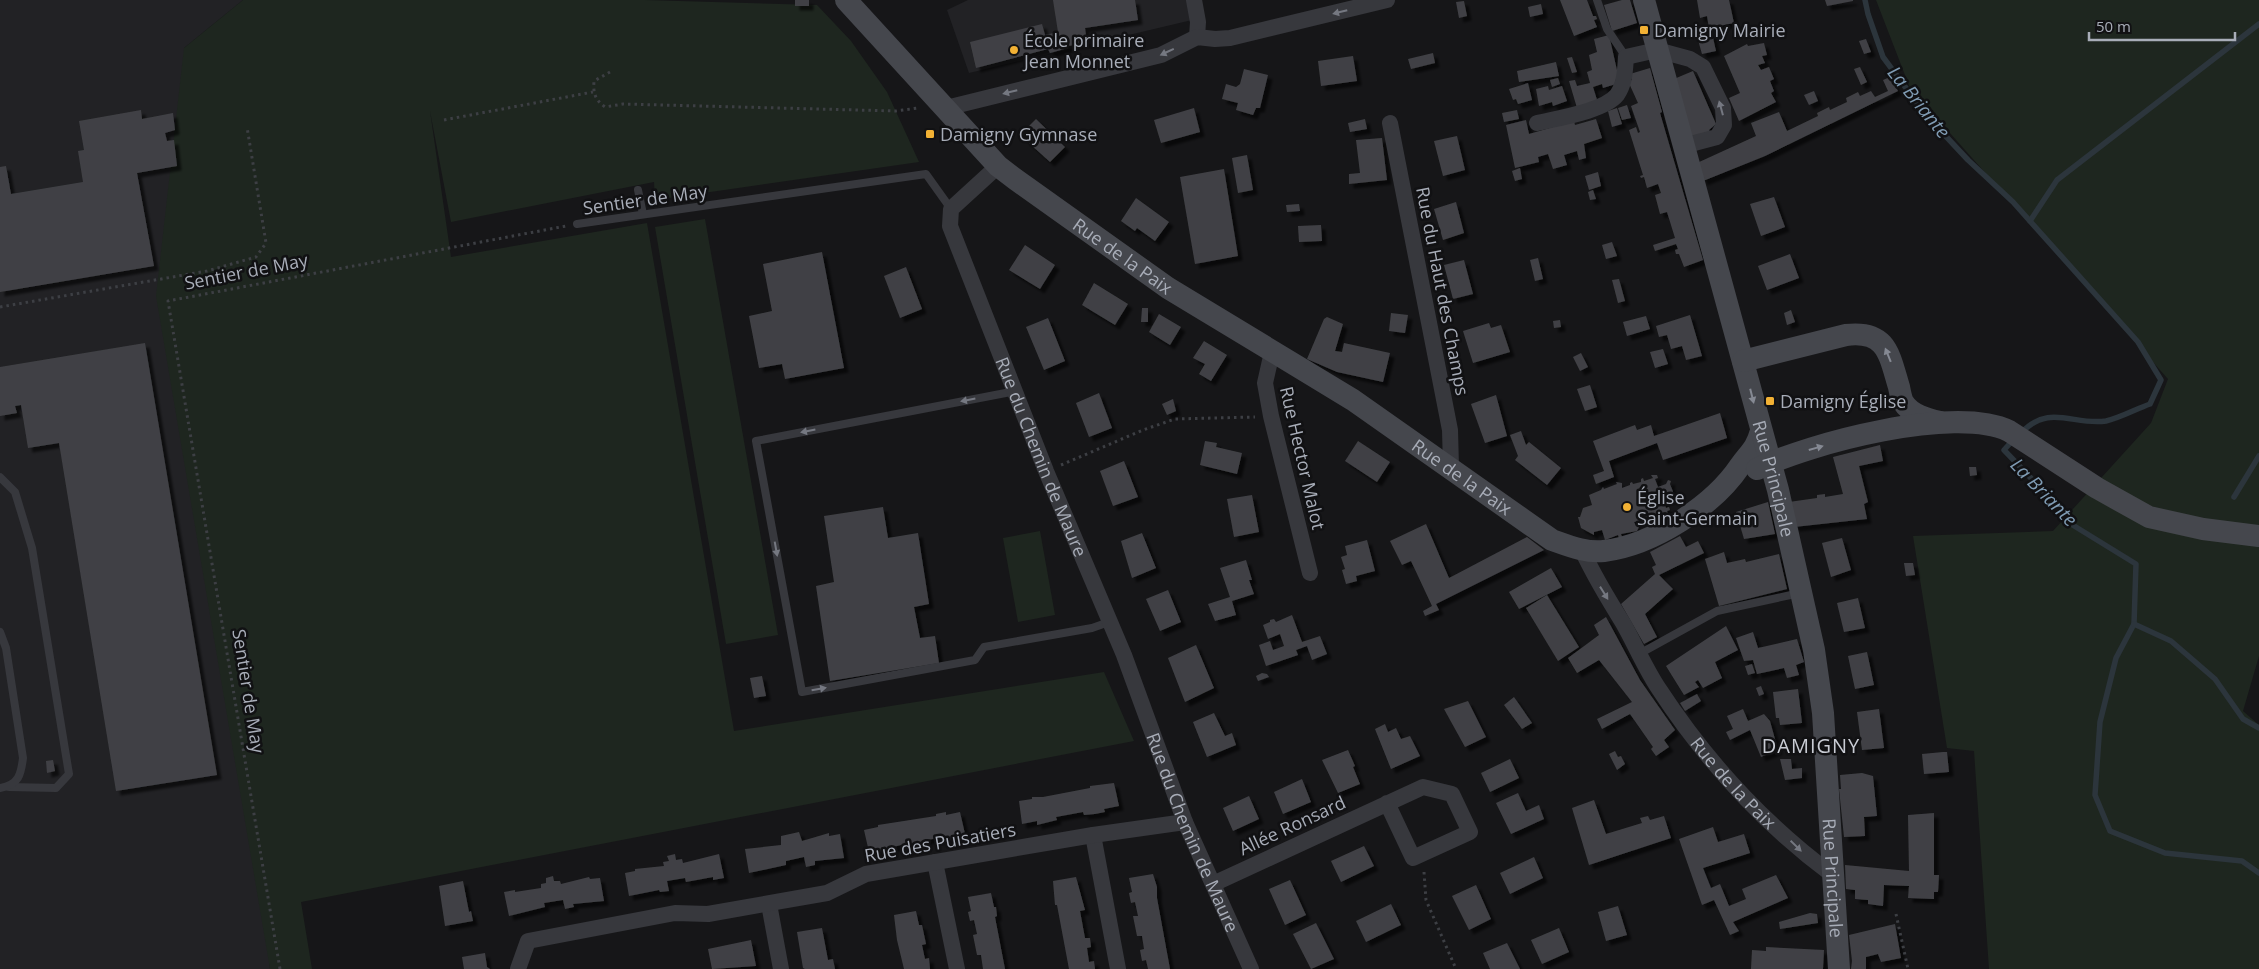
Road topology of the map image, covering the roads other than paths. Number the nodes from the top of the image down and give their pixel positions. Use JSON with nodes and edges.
{"nodes":[{"id":1,"x":846,"y":0,"type":"edge"},
{"id":2,"x":1194,"y":0,"type":"edge"},
{"id":3,"x":1387,"y":0,"type":"edge"},
{"id":4,"x":1597,"y":0,"type":"edge"},
{"id":5,"x":1644,"y":0,"type":"edge"},
{"id":6,"x":1366,"y":2,"type":"edge"},
{"id":7,"x":1196,"y":37,"type":"junction"},
{"id":8,"x":1657,"y":50,"type":"junction"},
{"id":9,"x":1626,"y":57,"type":"junction"},
{"id":10,"x":945,"y":107,"type":"junction"},
{"id":11,"x":1390,"y":123,"type":"dead end"},
{"id":12,"x":1537,"y":123,"type":"dead end"},
{"id":13,"x":1683,"y":146,"type":"junction"},
{"id":14,"x":998,"y":166,"type":"junction"},
{"id":15,"x":638,"y":190,"type":"dead end"},
{"id":16,"x":951,"y":209,"type":"junction"},
{"id":17,"x":643,"y":214,"type":"junction"},
{"id":18,"x":577,"y":224,"type":"road end"},
{"id":19,"x":1272,"y":352,"type":"junction"},
{"id":20,"x":1743,"y":361,"type":"junction"},
{"id":21,"x":1016,"y":391,"type":"junction"},
{"id":22,"x":1903,"y":402,"type":"junction"},
{"id":23,"x":1944,"y":423,"type":"junction"},
{"id":24,"x":1888,"y":430,"type":"junction"},
{"id":25,"x":1761,"y":431,"type":"junction"},
{"id":26,"x":1769,"y":463,"type":"junction"},
{"id":27,"x":1451,"y":468,"type":"junction"},
{"id":28,"x":1733,"y":478,"type":"junction"},
{"id":29,"x":0,"y":479,"type":"edge"},
{"id":30,"x":2259,"y":536,"type":"edge"},
{"id":31,"x":1582,"y":550,"type":"junction"},
{"id":32,"x":1310,"y":573,"type":"dead end"},
{"id":33,"x":1802,"y":592,"type":"junction"},
{"id":34,"x":1109,"y":622,"type":"junction"},
{"id":35,"x":0,"y":632,"type":"edge"},
{"id":36,"x":1639,"y":654,"type":"junction"},
{"id":37,"x":9,"y":787,"type":"junction"},
{"id":38,"x":0,"y":788,"type":"edge"},
{"id":39,"x":1387,"y":803,"type":"junction"},
{"id":40,"x":1185,"y":822,"type":"junction"},
{"id":41,"x":1093,"y":835,"type":"junction"},
{"id":42,"x":935,"y":862,"type":"junction"},
{"id":43,"x":1834,"y":876,"type":"junction"},
{"id":44,"x":1213,"y":884,"type":"junction"},
{"id":45,"x":769,"y":904,"type":"junction"},
{"id":46,"x":518,"y":969,"type":"edge"},
{"id":47,"x":781,"y":969,"type":"edge"},
{"id":48,"x":957,"y":969,"type":"edge"},
{"id":49,"x":1118,"y":969,"type":"edge"},
{"id":50,"x":1251,"y":969,"type":"edge"},
{"id":51,"x":1839,"y":969,"type":"edge"}],
"edges":[{"from":1,"to":10,"type":"street"},
{"from":2,"to":7,"type":"street"},
{"from":3,"to":6,"type":"street"},
{"from":4,"to":9,"type":"lane"},
{"from":5,"to":8,"type":"street","name":"Rue Principale"},
{"from":6,"to":7,"type":"street","one_way":true},
{"from":7,"to":10,"type":"street","one_way":true},
{"from":8,"to":9,"type":"street"},
{"from":8,"to":13,"type":"street","name":"Rue Principale"},
{"from":13,"to":8,"type":"street","one_way":true},
{"from":9,"to":12,"type":"street"},
{"from":10,"to":14,"type":"street"},
{"from":11,"to":27,"type":"street","name":"Rue du Haut des Champs"},
{"from":13,"to":20,"type":"street","name":"Rue Principale"},
{"from":14,"to":16,"type":"street"},
{"from":14,"to":19,"type":"street","name":"Rue de la Paix"},
{"from":15,"to":17,"type":"lane"},
{"from":16,"to":17,"type":"lane","name":"Sentier de May"},
{"from":16,"to":21,"type":"street","name":"Rue du Chemin de Maure"},
{"from":17,"to":18,"type":"lane","name":"Sentier de May"},
{"from":19,"to":27,"type":"street","name":"Rue de la Paix"},
{"from":19,"to":32,"type":"street","name":"Rue Hector Malot"},
{"from":22,"to":20,"type":"street","one_way":true},
{"from":20,"to":25,"type":"street","name":"Rue Principale","one_way":true},
{"from":21,"to":34,"type":"street","name":"Rue du Chemin de Maure"},
{"from":21,"to":34,"type":"lane","one_way":true},
{"from":22,"to":23,"type":"street"},
{"from":22,"to":24,"type":"street"},
{"from":23,"to":24,"type":"street"},
{"from":23,"to":30,"type":"street"},
{"from":26,"to":24,"type":"street","one_way":true},
{"from":25,"to":26,"type":"street","name":"Rue Principale"},
{"from":25,"to":28,"type":"street"},
{"from":26,"to":28,"type":"street"},
{"from":26,"to":33,"type":"street","name":"Rue Principale"},
{"from":27,"to":31,"type":"street","name":"Rue de la Paix"},
{"from":28,"to":31,"type":"street"},
{"from":29,"to":37,"type":"lane"},
{"from":31,"to":36,"type":"street","name":"Rue de la Paix","one_way":true},
{"from":33,"to":36,"type":"lane"},
{"from":33,"to":43,"type":"street","name":"Rue Principale"},
{"from":34,"to":40,"type":"street","name":"Rue du Chemin de Maure"},
{"from":35,"to":37,"type":"lane"},
{"from":36,"to":43,"type":"street","name":"Rue de la Paix","one_way":true},
{"from":37,"to":38,"type":"lane"},
{"from":39,"to":39,"type":"street","name":"Allée Ronsard"},
{"from":39,"to":44,"type":"street","name":"Allée Ronsard"},
{"from":40,"to":41,"type":"street","name":"Rue des Puisatiers"},
{"from":40,"to":44,"type":"street","name":"Rue du Chemin de Maure"},
{"from":41,"to":42,"type":"street","name":"Rue des Puisatiers"},
{"from":41,"to":49,"type":"street"},
{"from":42,"to":45,"type":"street","name":"Rue des Puisatiers"},
{"from":42,"to":48,"type":"street"},
{"from":43,"to":51,"type":"street","name":"Rue Principale"},
{"from":44,"to":50,"type":"street","name":"Rue du Chemin de Maure"},
{"from":45,"to":46,"type":"street","name":"Rue des Puisatiers"},
{"from":45,"to":47,"type":"street"}]}
